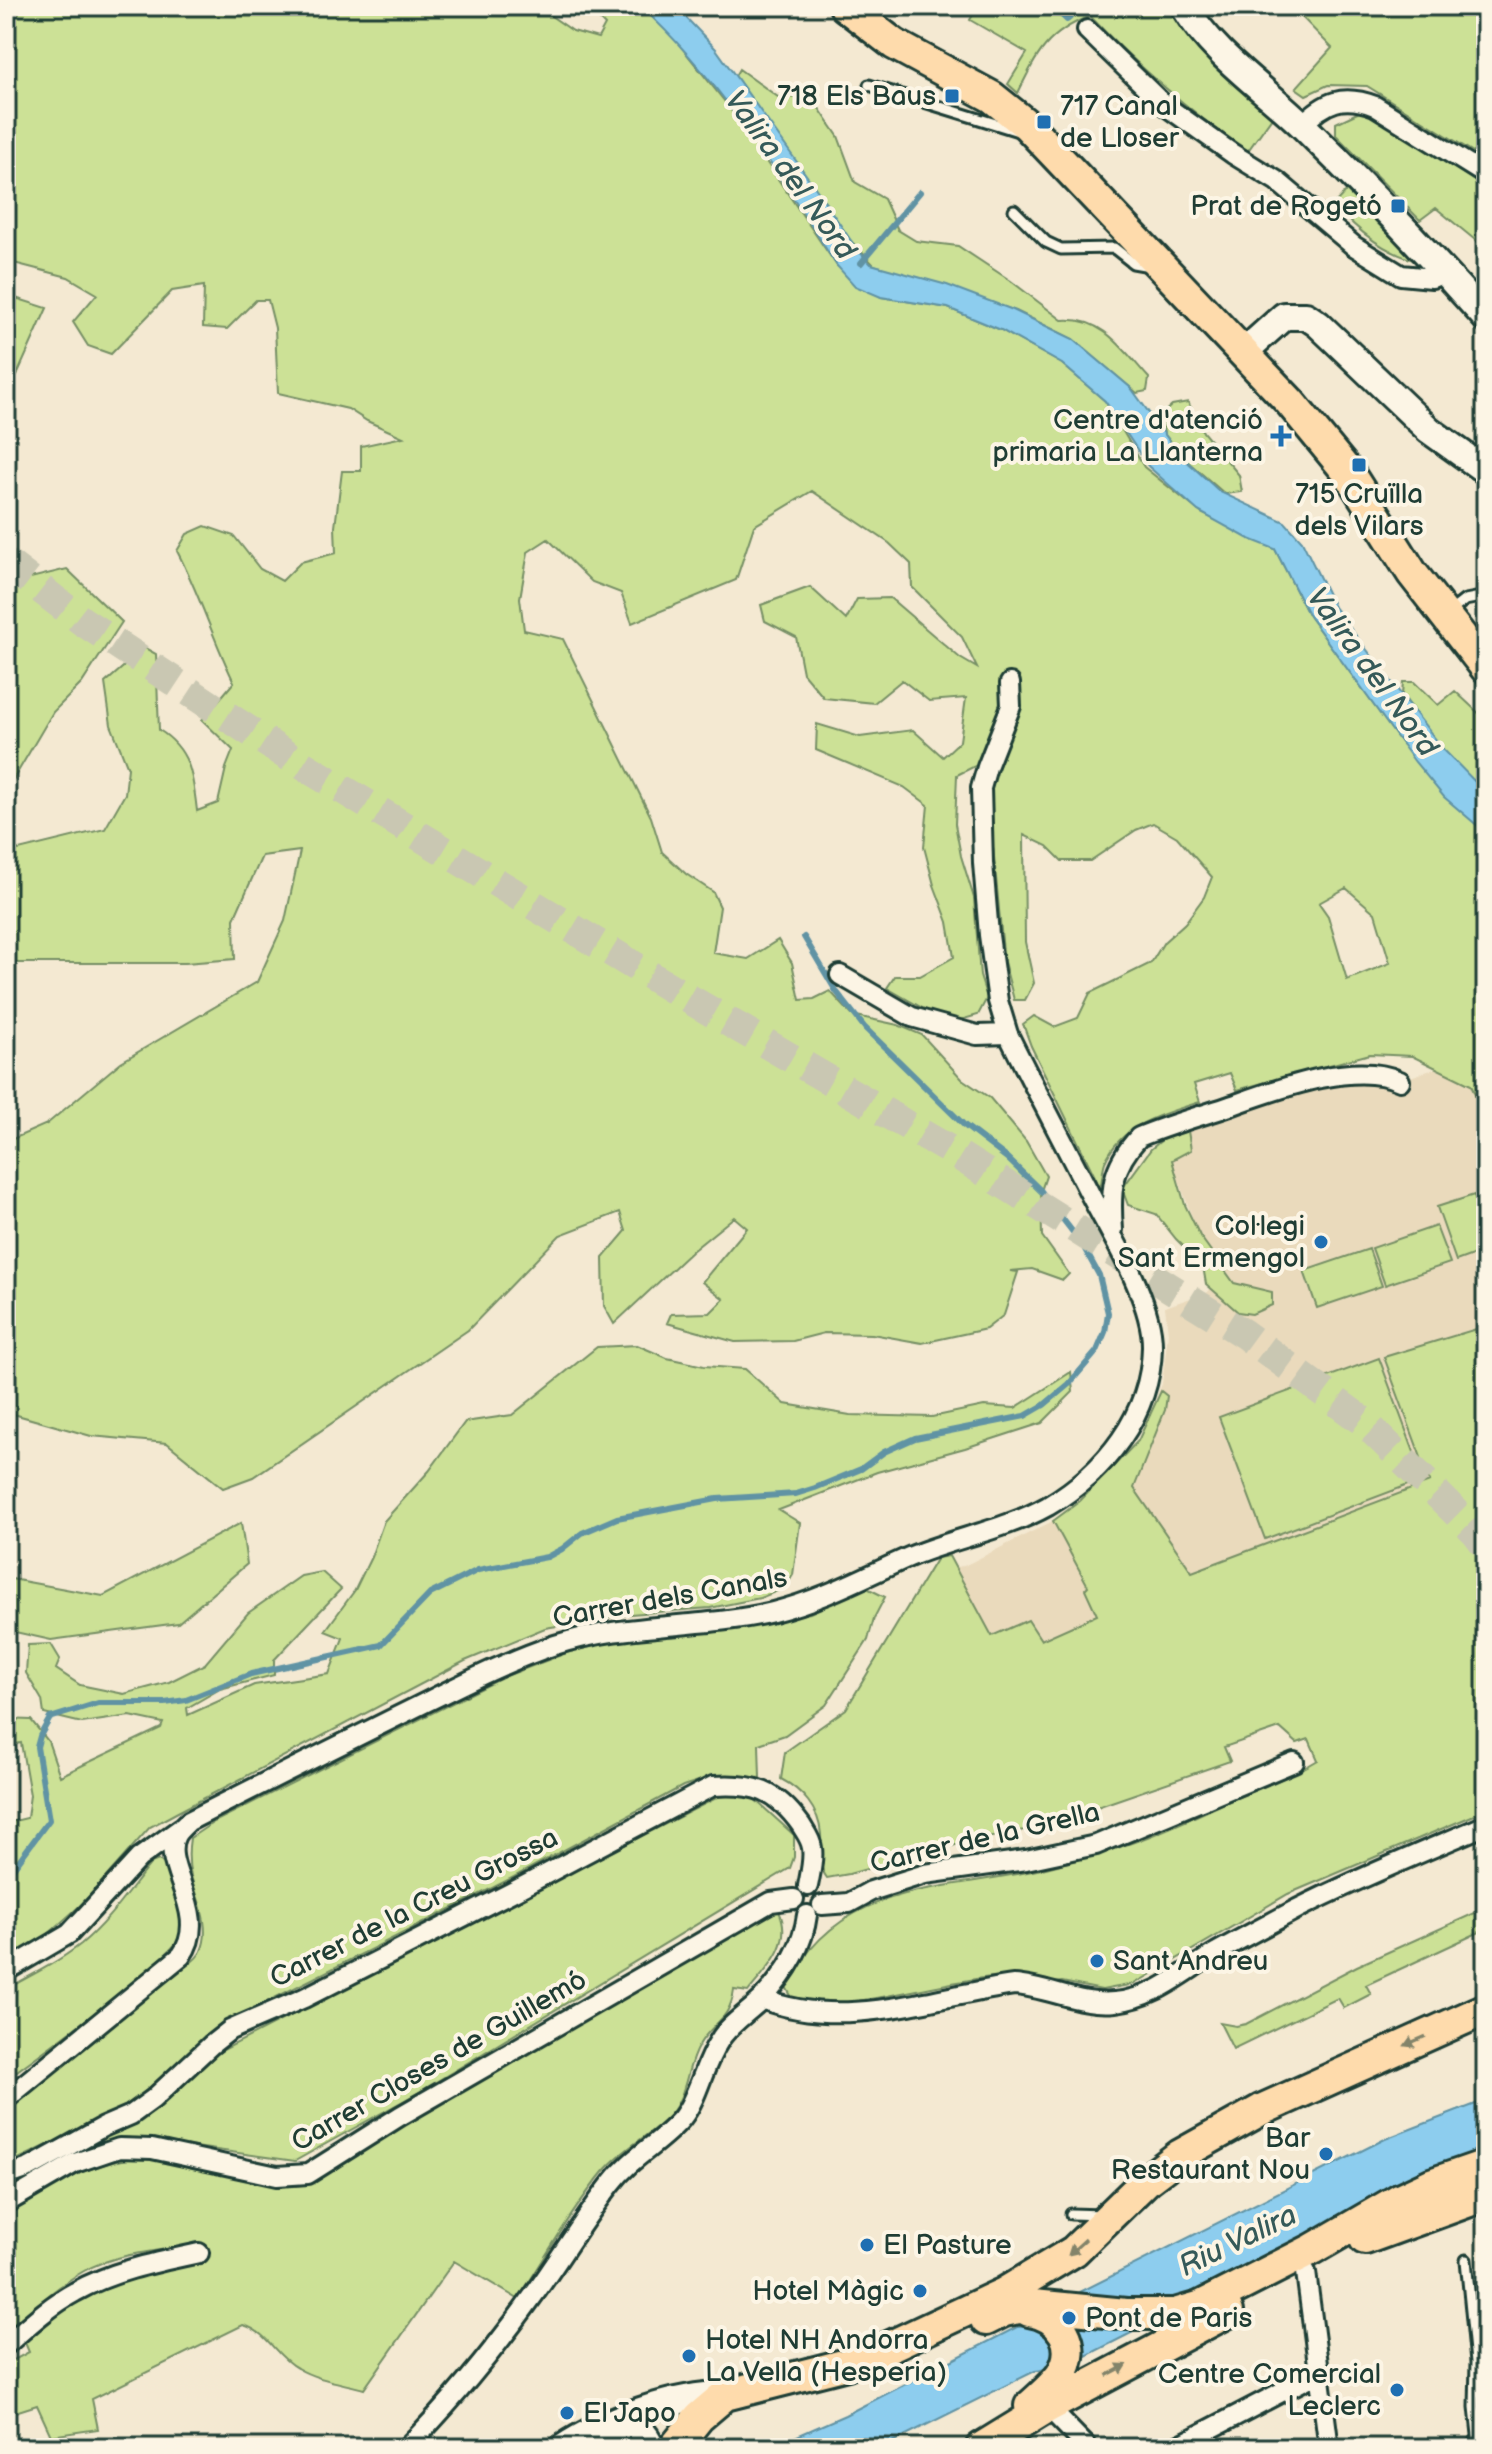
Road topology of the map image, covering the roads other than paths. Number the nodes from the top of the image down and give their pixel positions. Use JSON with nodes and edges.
{"nodes":[{"id":1,"x":845,"y":6,"type":"edge"},
{"id":2,"x":1184,"y":6,"type":"edge"},
{"id":3,"x":1087,"y":30,"type":"dead end"},
{"id":4,"x":869,"y":85,"type":"dead end"},
{"id":5,"x":1302,"y":125,"type":"junction"},
{"id":6,"x":1041,"y":139,"type":"junction"},
{"id":7,"x":1486,"y":175,"type":"edge"},
{"id":8,"x":1014,"y":210,"type":"dead end"},
{"id":9,"x":1165,"y":269,"type":"junction"},
{"id":10,"x":1445,"y":272,"type":"junction"},
{"id":11,"x":1486,"y":318,"type":"edge"},
{"id":12,"x":1244,"y":352,"type":"junction"},
{"id":13,"x":1486,"y":471,"type":"edge"},
{"id":14,"x":1486,"y":596,"type":"edge"},
{"id":15,"x":1445,"y":617,"type":"junction"},
{"id":16,"x":1486,"y":668,"type":"edge"},
{"id":17,"x":1010,"y":683,"type":"dead end"},
{"id":18,"x":840,"y":975,"type":"dead end"},
{"id":19,"x":1008,"y":1034,"type":"junction"},
{"id":20,"x":1400,"y":1081,"type":"dead end"},
{"id":21,"x":1114,"y":1241,"type":"junction"},
{"id":22,"x":1294,"y":1762,"type":"dead end"},
{"id":23,"x":189,"y":1821,"type":"junction"},
{"id":24,"x":1486,"y":1825,"type":"edge"},
{"id":25,"x":801,"y":1893,"type":"junction"},
{"id":26,"x":814,"y":1910,"type":"junction"},
{"id":27,"x":6,"y":1971,"type":"edge"},
{"id":28,"x":762,"y":1999,"type":"junction"},
{"id":29,"x":1486,"y":2009,"type":"edge"},
{"id":30,"x":6,"y":2099,"type":"edge"},
{"id":31,"x":1486,"y":2165,"type":"edge"},
{"id":32,"x":6,"y":2176,"type":"edge"},
{"id":33,"x":1486,"y":2179,"type":"edge"},
{"id":34,"x":1486,"y":2195,"type":"edge"},
{"id":35,"x":6,"y":2203,"type":"edge"},
{"id":36,"x":1071,"y":2214,"type":"dead end"},
{"id":37,"x":1110,"y":2215,"type":"junction"},
{"id":38,"x":1365,"y":2239,"type":"junction"},
{"id":39,"x":199,"y":2253,"type":"dead end"},
{"id":40,"x":1466,"y":2260,"type":"dead end"},
{"id":41,"x":1306,"y":2272,"type":"junction"},
{"id":42,"x":1004,"y":2311,"type":"junction"},
{"id":43,"x":6,"y":2345,"type":"edge"},
{"id":44,"x":1320,"y":2372,"type":"junction"},
{"id":45,"x":787,"y":2381,"type":"junction"},
{"id":46,"x":725,"y":2395,"type":"junction"},
{"id":47,"x":1048,"y":2407,"type":"junction"},
{"id":48,"x":601,"y":2426,"type":"junction"},
{"id":49,"x":666,"y":2445,"type":"edge"},
{"id":50,"x":1482,"y":2445,"type":"edge"},
{"id":51,"x":406,"y":2448,"type":"edge"},
{"id":52,"x":563,"y":2448,"type":"edge"},
{"id":53,"x":979,"y":2448,"type":"edge"},
{"id":54,"x":1088,"y":2448,"type":"edge"},
{"id":55,"x":1174,"y":2448,"type":"edge"},
{"id":56,"x":1329,"y":2448,"type":"edge"}],
"edges":[{"from":1,"to":6,"type":"main road"},
{"from":2,"to":5,"type":"street"},
{"from":3,"to":10,"type":"street"},
{"from":4,"to":6,"type":"lane"},
{"from":5,"to":7,"type":"street"},
{"from":5,"to":10,"type":"street"},
{"from":6,"to":9,"type":"main road"},
{"from":8,"to":9,"type":"lane"},
{"from":9,"to":12,"type":"main road"},
{"from":10,"to":11,"type":"street"},
{"from":12,"to":13,"type":"street"},
{"from":12,"to":15,"type":"main road"},
{"from":14,"to":15,"type":"lane"},
{"from":15,"to":16,"type":"main road"},
{"from":17,"to":19,"type":"street","name":"Carrer dels Canals"},
{"from":18,"to":19,"type":"street"},
{"from":19,"to":21,"type":"street","name":"Carrer dels Canals"},
{"from":20,"to":21,"type":"street","name":"Carrer dels Canals"},
{"from":21,"to":23,"type":"street","name":"Carrer dels Canals"},
{"from":22,"to":26,"type":"street","name":"Carrer de la Grella"},
{"from":23,"to":27,"type":"street","name":"Carrer dels Canals"},
{"from":23,"to":30,"type":"street"},
{"from":24,"to":28,"type":"street"},
{"from":25,"to":26,"type":"street"},
{"from":25,"to":26,"type":"street"},
{"from":25,"to":32,"type":"street","name":"Carrer de la Creu Grossa"},
{"from":25,"to":35,"type":"street","name":"Carrer Closes de Guillemó"},
{"from":26,"to":28,"type":"street"},
{"from":28,"to":51,"type":"street"},
{"from":29,"to":37,"type":"main road","one_way":true},
{"from":31,"to":42,"type":"main road"},
{"from":33,"to":38,"type":"main road"},
{"from":34,"to":38,"type":"main road"},
{"from":36,"to":37,"type":"lane"},
{"from":37,"to":45,"type":"main road","one_way":true},
{"from":38,"to":41,"type":"main road"},
{"from":39,"to":43,"type":"street"},
{"from":40,"to":50,"type":"lane"},
{"from":41,"to":44,"type":"street"},
{"from":47,"to":41,"type":"main road","one_way":true},
{"from":42,"to":45,"type":"main road"},
{"from":42,"to":53,"type":"main road"},
{"from":44,"to":55,"type":"street"},
{"from":44,"to":56,"type":"street"},
{"from":45,"to":46,"type":"main road"},
{"from":46,"to":48,"type":"street"},
{"from":46,"to":49,"type":"main road"},
{"from":47,"to":53,"type":"main road"},
{"from":47,"to":54,"type":"street"},
{"from":48,"to":49,"type":"street"},
{"from":48,"to":52,"type":"street"}]}
